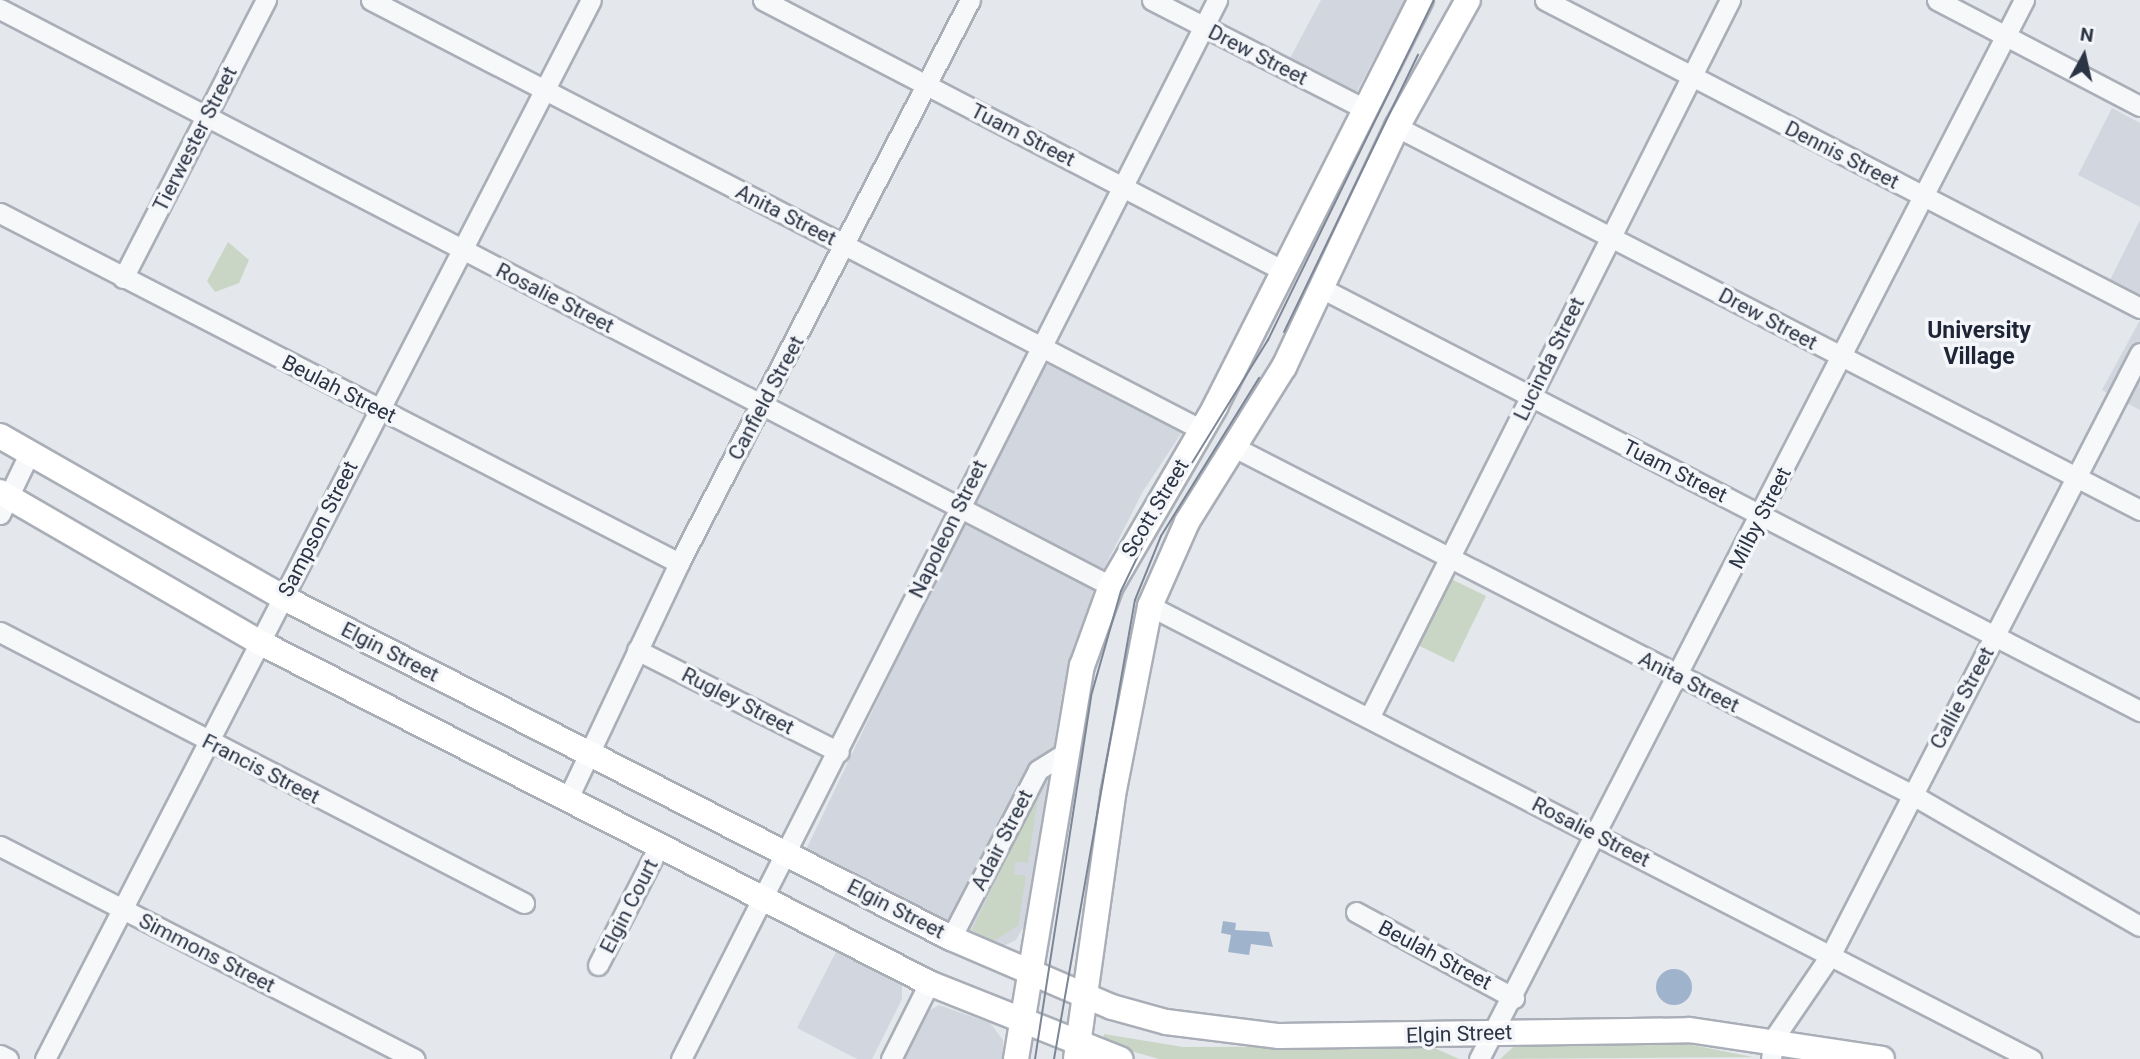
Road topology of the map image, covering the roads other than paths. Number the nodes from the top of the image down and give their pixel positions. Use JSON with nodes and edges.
{"nodes":[{"id":1,"x":267,"y":0,"type":"edge"},
{"id":2,"x":371,"y":0,"type":"edge"},
{"id":3,"x":591,"y":0,"type":"edge"},
{"id":4,"x":763,"y":0,"type":"edge"},
{"id":5,"x":970,"y":0,"type":"edge"},
{"id":6,"x":1152,"y":0,"type":"edge"},
{"id":7,"x":1217,"y":0,"type":"edge"},
{"id":8,"x":1421,"y":0,"type":"edge"},
{"id":9,"x":1468,"y":0,"type":"edge"},
{"id":10,"x":1545,"y":0,"type":"edge"},
{"id":11,"x":1730,"y":0,"type":"edge"},
{"id":12,"x":1937,"y":0,"type":"edge"},
{"id":13,"x":2024,"y":0,"type":"edge"},
{"id":14,"x":0,"y":9,"type":"edge"},
{"id":15,"x":1203,"y":27,"type":"junction"},
{"id":16,"x":2006,"y":35,"type":"junction"},
{"id":17,"x":1690,"y":76,"type":"junction"},
{"id":18,"x":925,"y":84,"type":"junction"},
{"id":19,"x":544,"y":90,"type":"junction"},
{"id":20,"x":2140,"y":106,"type":"edge"},
{"id":21,"x":1365,"y":109,"type":"junction"},
{"id":22,"x":206,"y":116,"type":"junction"},
{"id":23,"x":1397,"y":127,"type":"junction"},
{"id":24,"x":1121,"y":186,"type":"junction"},
{"id":25,"x":1926,"y":198,"type":"junction"},
{"id":26,"x":0,"y":213,"type":"edge"},
{"id":27,"x":1609,"y":236,"type":"junction"},
{"id":28,"x":846,"y":246,"type":"junction"},
{"id":29,"x":461,"y":249,"type":"junction"},
{"id":30,"x":1284,"y":271,"type":"junction"},
{"id":31,"x":123,"y":278,"type":"junction"},
{"id":32,"x":1323,"y":289,"type":"junction"},
{"id":33,"x":2140,"y":308,"type":"edge"},
{"id":34,"x":1041,"y":346,"type":"junction"},
{"id":35,"x":2140,"y":353,"type":"edge"},
{"id":36,"x":1842,"y":358,"type":"junction"},
{"id":37,"x":1530,"y":398,"type":"junction"},
{"id":38,"x":762,"y":405,"type":"junction"},
{"id":39,"x":379,"y":410,"type":"junction"},
{"id":40,"x":1202,"y":430,"type":"junction"},
{"id":41,"x":0,"y":436,"type":"edge"},
{"id":42,"x":1234,"y":447,"type":"junction"},
{"id":43,"x":29,"y":454,"type":"junction"},
{"id":44,"x":2077,"y":477,"type":"junction"},
{"id":45,"x":3,"y":501,"type":"edge"},
{"id":46,"x":958,"y":506,"type":"junction"},
{"id":47,"x":2140,"y":510,"type":"edge"},
{"id":48,"x":1761,"y":514,"type":"junction"},
{"id":49,"x":1450,"y":559,"type":"junction"},
{"id":50,"x":679,"y":563,"type":"junction"},
{"id":51,"x":1111,"y":586,"type":"junction"},
{"id":52,"x":282,"y":597,"type":"junction"},
{"id":53,"x":1150,"y":606,"type":"junction"},
{"id":54,"x":0,"y":632,"type":"edge"},
{"id":55,"x":1995,"y":636,"type":"junction"},
{"id":56,"x":260,"y":642,"type":"junction"},
{"id":57,"x":637,"y":650,"type":"junction"},
{"id":58,"x":1680,"y":677,"type":"junction"},
{"id":59,"x":2140,"y":711,"type":"edge"},
{"id":60,"x":1369,"y":718,"type":"junction"},
{"id":61,"x":209,"y":742,"type":"junction"},
{"id":62,"x":839,"y":752,"type":"junction"},
{"id":63,"x":588,"y":753,"type":"junction"},
{"id":64,"x":1065,"y":753,"type":"junction"},
{"id":65,"x":1911,"y":794,"type":"junction"},
{"id":66,"x":568,"y":798,"type":"junction"},
{"id":67,"x":1598,"y":834,"type":"junction"},
{"id":68,"x":0,"y":846,"type":"edge"},
{"id":69,"x":659,"y":846,"type":"junction"},
{"id":70,"x":789,"y":854,"type":"junction"},
{"id":71,"x":765,"y":899,"type":"junction"},
{"id":72,"x":524,"y":903,"type":"dead end"},
{"id":73,"x":124,"y":910,"type":"junction"},
{"id":74,"x":1356,"y":912,"type":"dead end"},
{"id":75,"x":2140,"y":926,"type":"edge"},
{"id":76,"x":951,"y":938,"type":"junction"},
{"id":77,"x":1830,"y":956,"type":"junction"},
{"id":78,"x":598,"y":965,"type":"dead end"},
{"id":79,"x":1030,"y":975,"type":"junction"},
{"id":80,"x":929,"y":983,"type":"junction"},
{"id":81,"x":1083,"y":997,"type":"junction"},
{"id":82,"x":1514,"y":998,"type":"junction"},
{"id":83,"x":1022,"y":1024,"type":"junction"},
{"id":84,"x":1492,"y":1034,"type":"junction"},
{"id":85,"x":1773,"y":1048,"type":"edge"},
{"id":86,"x":1077,"y":1052,"type":"edge"},
{"id":87,"x":0,"y":1055,"type":"edge"},
{"id":88,"x":8,"y":1059,"type":"edge"},
{"id":89,"x":45,"y":1059,"type":"edge"},
{"id":90,"x":414,"y":1059,"type":"edge"},
{"id":91,"x":681,"y":1059,"type":"edge"},
{"id":92,"x":891,"y":1059,"type":"edge"},
{"id":93,"x":1016,"y":1059,"type":"edge"},
{"id":94,"x":1120,"y":1059,"type":"edge"},
{"id":95,"x":1479,"y":1059,"type":"edge"},
{"id":96,"x":1882,"y":1059,"type":"edge"},
{"id":97,"x":2031,"y":1059,"type":"edge"}],
"edges":[{"from":1,"to":22,"type":"street","name":"Tierwester Street"},
{"from":2,"to":19,"type":"street","name":"Anita Street"},
{"from":3,"to":19,"type":"street","name":"Sampson Street"},
{"from":4,"to":18,"type":"street","name":"Tuam Street"},
{"from":5,"to":18,"type":"street","name":"Canfield Street"},
{"from":6,"to":15,"type":"street","name":"Drew Street"},
{"from":7,"to":15,"type":"street","name":"Napoleon Street"},
{"from":8,"to":21,"type":"main road","name":"Scott Street"},
{"from":9,"to":23,"type":"main road","name":"Scott Street"},
{"from":10,"to":17,"type":"street","name":"Dennis Street"},
{"from":11,"to":17,"type":"street","name":"Lucinda Street"},
{"from":12,"to":16,"type":"street"},
{"from":13,"to":16,"type":"street","name":"Milby Street"},
{"from":14,"to":22,"type":"street","name":"Rosalie Street"},
{"from":15,"to":21,"type":"street","name":"Drew Street"},
{"from":15,"to":24,"type":"street","name":"Napoleon Street"},
{"from":16,"to":20,"type":"street"},
{"from":16,"to":25,"type":"street","name":"Milby Street"},
{"from":17,"to":25,"type":"street","name":"Dennis Street"},
{"from":17,"to":27,"type":"street","name":"Lucinda Street"},
{"from":18,"to":24,"type":"street","name":"Tuam Street"},
{"from":18,"to":28,"type":"street","name":"Canfield Street"},
{"from":19,"to":28,"type":"street","name":"Anita Street"},
{"from":19,"to":29,"type":"street","name":"Sampson Street"},
{"from":21,"to":30,"type":"main road","name":"Scott Street"},
{"from":22,"to":29,"type":"street","name":"Rosalie Street"},
{"from":22,"to":31,"type":"street","name":"Tierwester Street"},
{"from":23,"to":27,"type":"street","name":"Drew Street"},
{"from":23,"to":32,"type":"main road","name":"Scott Street"},
{"from":24,"to":30,"type":"street","name":"Tuam Street"},
{"from":24,"to":34,"type":"street","name":"Napoleon Street"},
{"from":25,"to":33,"type":"street","name":"Dennis Street"},
{"from":25,"to":36,"type":"street","name":"Milby Street"},
{"from":26,"to":31,"type":"street","name":"Beulah Street"},
{"from":27,"to":36,"type":"street","name":"Drew Street"},
{"from":27,"to":37,"type":"street","name":"Lucinda Street"},
{"from":28,"to":34,"type":"street","name":"Anita Street"},
{"from":28,"to":38,"type":"street","name":"Canfield Street"},
{"from":29,"to":38,"type":"street","name":"Rosalie Street"},
{"from":29,"to":39,"type":"street","name":"Sampson Street"},
{"from":30,"to":40,"type":"main road","name":"Scott Street"},
{"from":31,"to":39,"type":"street","name":"Beulah Street"},
{"from":32,"to":37,"type":"street","name":"Tuam Street"},
{"from":32,"to":42,"type":"main road","name":"Scott Street"},
{"from":34,"to":40,"type":"street","name":"Anita Street"},
{"from":34,"to":46,"type":"street","name":"Napoleon Street"},
{"from":35,"to":44,"type":"street","name":"Callie Street"},
{"from":36,"to":44,"type":"street","name":"Drew Street"},
{"from":36,"to":48,"type":"street","name":"Milby Street"},
{"from":37,"to":48,"type":"street","name":"Tuam Street"},
{"from":37,"to":49,"type":"street","name":"Lucinda Street"},
{"from":38,"to":46,"type":"street","name":"Rosalie Street"},
{"from":38,"to":50,"type":"street","name":"Canfield Street"},
{"from":39,"to":50,"type":"street","name":"Beulah Street"},
{"from":39,"to":52,"type":"street","name":"Sampson Street"},
{"from":40,"to":51,"type":"main road","name":"Scott Street"},
{"from":41,"to":43,"type":"main road","name":"Elgin Street"},
{"from":42,"to":49,"type":"street","name":"Anita Street"},
{"from":42,"to":53,"type":"main road","name":"Scott Street"},
{"from":43,"to":45,"type":"street"},
{"from":43,"to":52,"type":"main road","name":"Elgin Street"},
{"from":44,"to":47,"type":"street","name":"Drew Street"},
{"from":44,"to":55,"type":"street","name":"Callie Street"},
{"from":45,"to":56,"type":"main road"},
{"from":46,"to":51,"type":"street","name":"Rosalie Street"},
{"from":46,"to":62,"type":"street","name":"Napoleon Street"},
{"from":48,"to":55,"type":"street","name":"Tuam Street"},
{"from":48,"to":58,"type":"street","name":"Milby Street"},
{"from":49,"to":58,"type":"street","name":"Anita Street"},
{"from":49,"to":60,"type":"street","name":"Lucinda Street"},
{"from":50,"to":57,"type":"street","name":"Canfield Street"},
{"from":51,"to":64,"type":"main road","name":"Scott Street"},
{"from":52,"to":56,"type":"street","name":"Sampson Street"},
{"from":52,"to":63,"type":"main road","name":"Elgin Street"},
{"from":53,"to":60,"type":"street","name":"Rosalie Street"},
{"from":53,"to":81,"type":"main road","name":"Scott Street"},
{"from":54,"to":61,"type":"street","name":"Francis Street"},
{"from":55,"to":59,"type":"street","name":"Tuam Street"},
{"from":55,"to":65,"type":"street","name":"Callie Street"},
{"from":56,"to":61,"type":"street","name":"Sampson Street"},
{"from":56,"to":66,"type":"main road"},
{"from":57,"to":62,"type":"street","name":"Rugley Street"},
{"from":57,"to":63,"type":"street","name":"Canfield Street"},
{"from":58,"to":65,"type":"street","name":"Anita Street"},
{"from":58,"to":67,"type":"street","name":"Milby Street"},
{"from":60,"to":67,"type":"street","name":"Rosalie Street"},
{"from":61,"to":72,"type":"street","name":"Francis Street"},
{"from":61,"to":73,"type":"street","name":"Sampson Street"},
{"from":62,"to":70,"type":"street","name":"Napoleon Street"},
{"from":63,"to":66,"type":"street","name":"Canfield Street"},
{"from":63,"to":70,"type":"main road","name":"Elgin Street"},
{"from":64,"to":76,"type":"street","name":"Adair Street"},
{"from":64,"to":79,"type":"main road","name":"Scott Street"},
{"from":65,"to":75,"type":"street","name":"Anita Street"},
{"from":65,"to":77,"type":"street","name":"Callie Street"},
{"from":66,"to":69,"type":"main road"},
{"from":67,"to":77,"type":"street","name":"Rosalie Street"},
{"from":67,"to":82,"type":"street","name":"Milby Street"},
{"from":68,"to":73,"type":"street","name":"Simmons Street"},
{"from":69,"to":71,"type":"main road"},
{"from":69,"to":78,"type":"street","name":"Elgin Court"},
{"from":70,"to":71,"type":"street","name":"Napoleon Street"},
{"from":70,"to":76,"type":"main road","name":"Elgin Street"},
{"from":71,"to":80,"type":"main road"},
{"from":71,"to":91,"type":"street","name":"Napoleon Street"},
{"from":73,"to":89,"type":"street","name":"Sampson Street"},
{"from":73,"to":90,"type":"street","name":"Simmons Street"},
{"from":74,"to":82,"type":"street","name":"Beulah Street"},
{"from":76,"to":79,"type":"main road","name":"Elgin Street"},
{"from":77,"to":85,"type":"street","name":"Callie Street"},
{"from":77,"to":97,"type":"street","name":"Rosalie Street"},
{"from":79,"to":81,"type":"main road","name":"Elgin Street"},
{"from":79,"to":83,"type":"main road","name":"Scott Street"},
{"from":80,"to":83,"type":"main road"},
{"from":80,"to":92,"type":"street"},
{"from":81,"to":84,"type":"main road","name":"Elgin Street"},
{"from":81,"to":86,"type":"main road","name":"Scott Street"},
{"from":82,"to":84,"type":"street","name":"Milby Street"},
{"from":83,"to":86,"type":"main road"},
{"from":83,"to":93,"type":"main road","name":"Scott Street"},
{"from":84,"to":85,"type":"main road","name":"Elgin Street"},
{"from":84,"to":95,"type":"street","name":"Milby Street"},
{"from":85,"to":96,"type":"main road","name":"Elgin Street"},
{"from":86,"to":94,"type":"main road"},
{"from":87,"to":88,"type":"street"}]}
